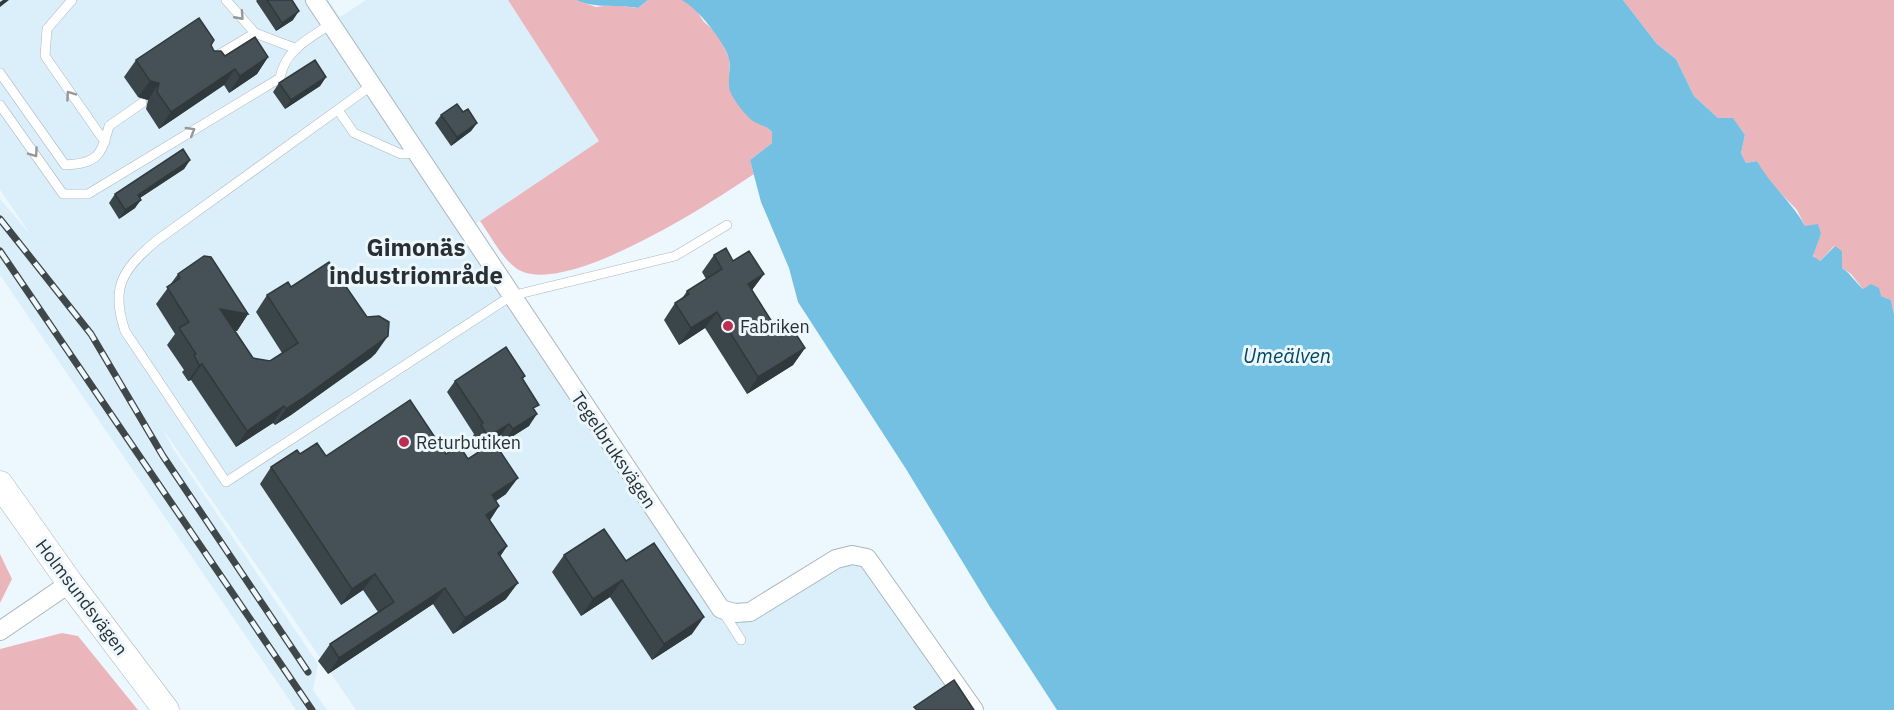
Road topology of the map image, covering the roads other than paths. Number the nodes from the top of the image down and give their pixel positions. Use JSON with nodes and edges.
{"nodes":[{"id":1,"x":72,"y":0,"type":"edge"},
{"id":2,"x":226,"y":0,"type":"edge"},
{"id":3,"x":315,"y":0,"type":"edge"},
{"id":4,"x":331,"y":24,"type":"junction"},
{"id":5,"x":255,"y":33,"type":"junction"},
{"id":6,"x":297,"y":49,"type":"junction"},
{"id":7,"x":206,"y":62,"type":"edge"},
{"id":8,"x":0,"y":73,"type":"edge"},
{"id":9,"x":372,"y":85,"type":"junction"},
{"id":10,"x":142,"y":103,"type":"dead end"},
{"id":11,"x":0,"y":105,"type":"edge"},
{"id":12,"x":338,"y":110,"type":"junction"},
{"id":13,"x":105,"y":142,"type":"junction"},
{"id":14,"x":417,"y":153,"type":"junction"},
{"id":15,"x":727,"y":225,"type":"dead end"},
{"id":16,"x":510,"y":296,"type":"junction"},
{"id":17,"x":0,"y":484,"type":"edge"},
{"id":18,"x":70,"y":583,"type":"junction"},
{"id":19,"x":721,"y":609,"type":"junction"},
{"id":20,"x":0,"y":631,"type":"edge"},
{"id":21,"x":741,"y":640,"type":"dead end"},
{"id":22,"x":166,"y":710,"type":"edge"},
{"id":23,"x":974,"y":710,"type":"edge"}],
"edges":[{"from":13,"to":1,"type":"lane","one_way":true},
{"from":2,"to":5,"type":"lane","one_way":true},
{"from":3,"to":4,"type":"street","name":"Tegelbruksvägen"},
{"from":4,"to":6,"type":"lane"},
{"from":4,"to":9,"type":"street","name":"Tegelbruksvägen"},
{"from":5,"to":6,"type":"lane"},
{"from":5,"to":7,"type":"lane"},
{"from":11,"to":6,"type":"lane","one_way":true},
{"from":8,"to":13,"type":"lane"},
{"from":9,"to":12,"type":"lane"},
{"from":9,"to":14,"type":"street","name":"Tegelbruksvägen"},
{"from":10,"to":13,"type":"lane"},
{"from":12,"to":14,"type":"lane"},
{"from":12,"to":16,"type":"lane"},
{"from":14,"to":16,"type":"street","name":"Tegelbruksvägen"},
{"from":15,"to":16,"type":"lane"},
{"from":16,"to":19,"type":"street","name":"Tegelbruksvägen"},
{"from":17,"to":18,"type":"main road","name":"Holmsundsvägen"},
{"from":18,"to":20,"type":"street"},
{"from":18,"to":22,"type":"main road","name":"Holmsundsvägen"},
{"from":19,"to":21,"type":"lane"},
{"from":19,"to":23,"type":"street"}]}
